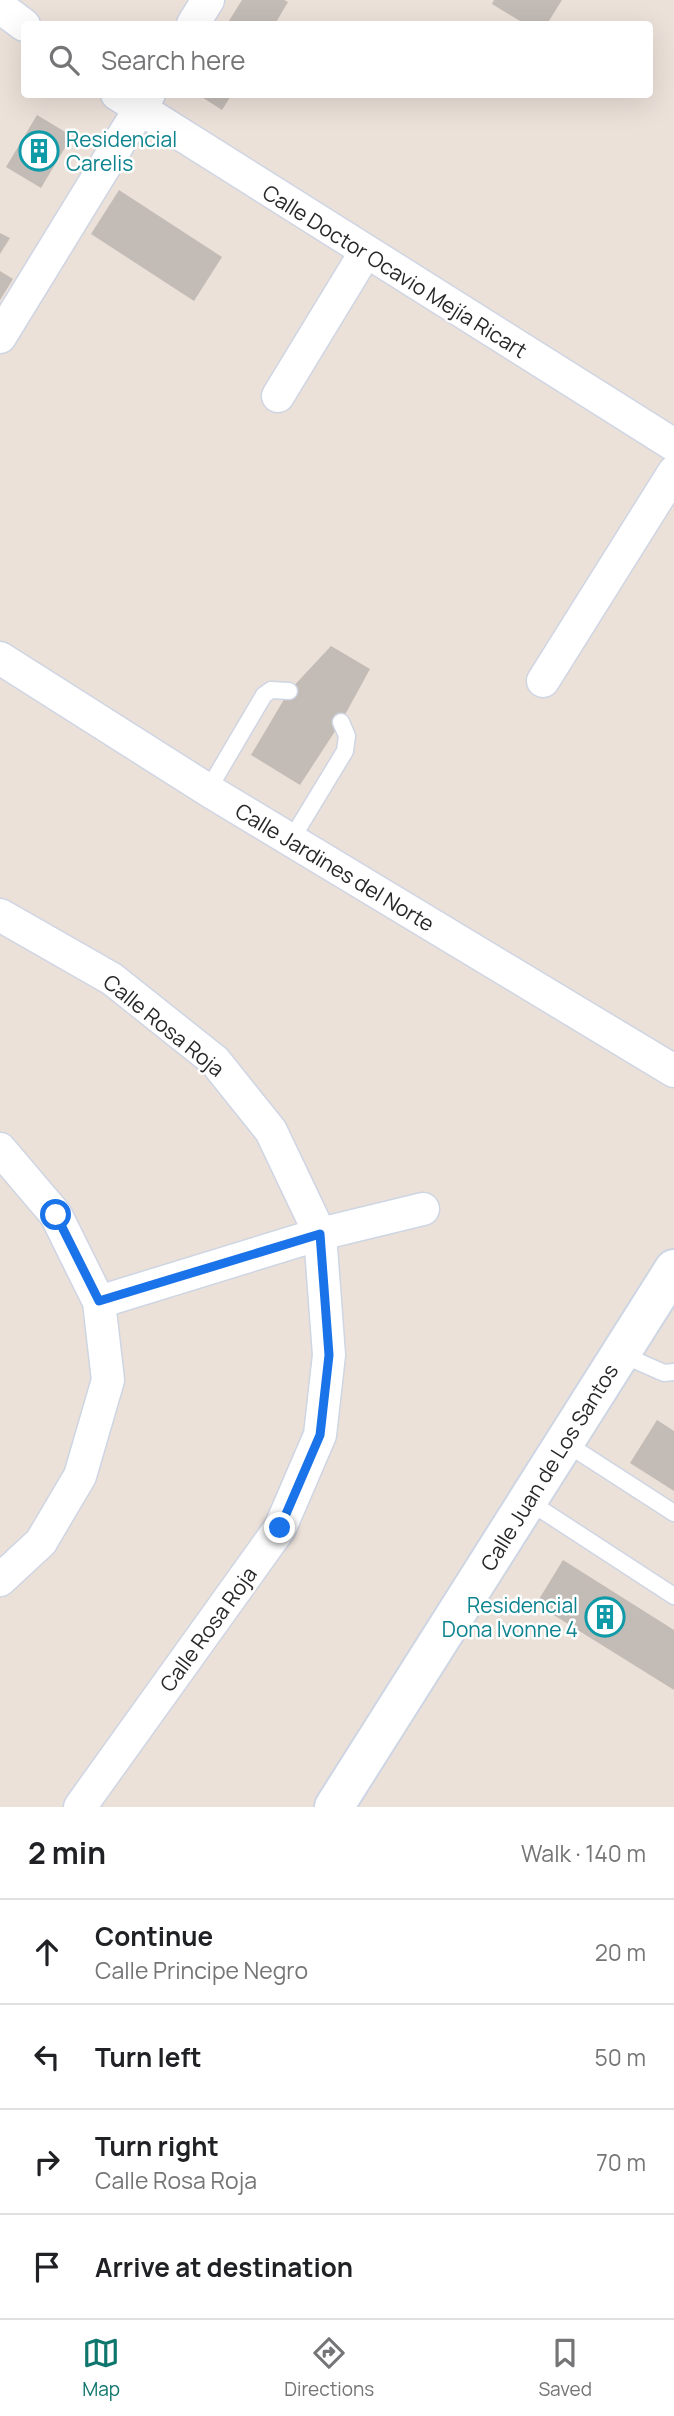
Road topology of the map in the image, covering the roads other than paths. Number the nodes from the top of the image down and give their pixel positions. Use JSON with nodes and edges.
{"nodes":[{"id":1,"x":208,"y":0,"type":"edge"},
{"id":2,"x":0,"y":7,"type":"edge"},
{"id":3,"x":194,"y":21,"type":"edge"},
{"id":4,"x":21,"y":24,"type":"edge"},
{"id":5,"x":135,"y":100,"type":"edge"},
{"id":6,"x":365,"y":253,"type":"junction"},
{"id":7,"x":0,"y":337,"type":"edge"},
{"id":8,"x":278,"y":396,"type":"dead end"},
{"id":9,"x":674,"y":445,"type":"edge"},
{"id":10,"x":674,"y":472,"type":"edge"},
{"id":11,"x":0,"y":658,"type":"edge"},
{"id":12,"x":543,"y":681,"type":"dead end"},
{"id":13,"x":289,"y":691,"type":"dead end"},
{"id":14,"x":341,"y":722,"type":"dead end"},
{"id":15,"x":208,"y":790,"type":"junction"},
{"id":16,"x":291,"y":840,"type":"junction"},
{"id":17,"x":0,"y":915,"type":"edge"},
{"id":18,"x":674,"y":1071,"type":"edge"},
{"id":19,"x":0,"y":1149,"type":"edge"},
{"id":20,"x":423,"y":1209,"type":"dead end"},
{"id":21,"x":320,"y":1234,"type":"junction"},
{"id":22,"x":674,"y":1269,"type":"edge"},
{"id":23,"x":99,"y":1301,"type":"junction"},
{"id":24,"x":620,"y":1354,"type":"junction"},
{"id":25,"x":674,"y":1372,"type":"edge"},
{"id":26,"x":564,"y":1442,"type":"junction"},
{"id":27,"x":527,"y":1501,"type":"junction"},
{"id":28,"x":674,"y":1513,"type":"edge"},
{"id":29,"x":0,"y":1580,"type":"edge"},
{"id":30,"x":674,"y":1596,"type":"edge"},
{"id":31,"x":79,"y":1807,"type":"edge"},
{"id":32,"x":334,"y":1807,"type":"edge"}],
"edges":[{"from":1,"to":3,"type":"street"},
{"from":2,"to":4,"type":"street"},
{"from":5,"to":6,"type":"street","name":"Calle Doctor Ocavio Mejía Ricart"},
{"from":5,"to":7,"type":"street"},
{"from":6,"to":8,"type":"street"},
{"from":6,"to":9,"type":"street","name":"Calle Doctor Ocavio Mejía Ricart"},
{"from":10,"to":12,"type":"street"},
{"from":11,"to":15,"type":"street","name":"Calle Jardines del Norte"},
{"from":13,"to":15,"type":"lane"},
{"from":14,"to":16,"type":"lane"},
{"from":15,"to":16,"type":"street","name":"Calle Jardines del Norte"},
{"from":16,"to":18,"type":"street","name":"Calle Jardines del Norte"},
{"from":17,"to":21,"type":"street","name":"Calle Rosa Roja"},
{"from":19,"to":23,"type":"street"},
{"from":20,"to":21,"type":"street"},
{"from":21,"to":23,"type":"street"},
{"from":21,"to":31,"type":"street","name":"Calle Rosa Roja"},
{"from":22,"to":24,"type":"street","name":"Calle Juan de Los Santos"},
{"from":23,"to":29,"type":"street"},
{"from":24,"to":25,"type":"lane"},
{"from":24,"to":26,"type":"street","name":"Calle Juan de Los Santos"},
{"from":26,"to":27,"type":"street","name":"Calle Juan de Los Santos"},
{"from":26,"to":28,"type":"lane"},
{"from":27,"to":30,"type":"lane"},
{"from":27,"to":32,"type":"street","name":"Calle Juan de Los Santos"}]}
